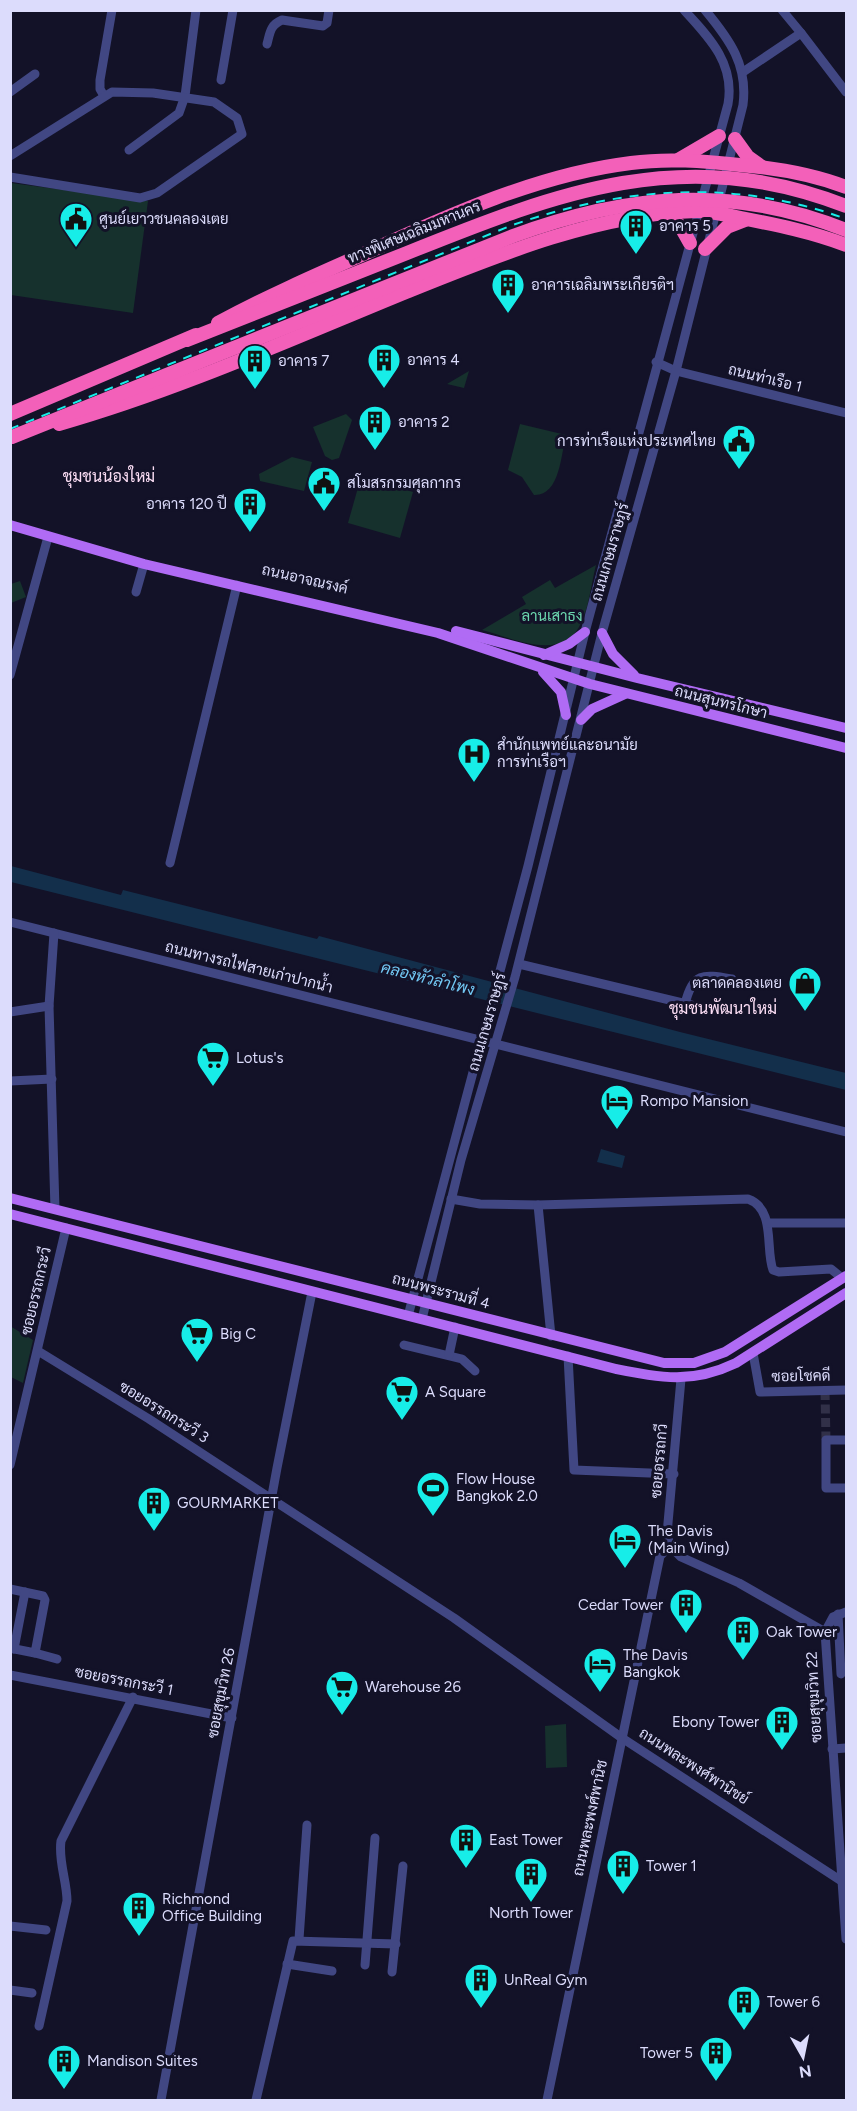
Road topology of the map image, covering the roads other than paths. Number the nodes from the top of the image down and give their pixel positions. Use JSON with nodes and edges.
{"nodes":[{"id":1,"x":112,"y":10,"type":"edge"},
{"id":2,"x":196,"y":10,"type":"edge"},
{"id":3,"x":233,"y":10,"type":"edge"},
{"id":4,"x":329,"y":10,"type":"edge"},
{"id":5,"x":684,"y":10,"type":"edge"},
{"id":6,"x":705,"y":10,"type":"edge"},
{"id":7,"x":783,"y":10,"type":"edge"},
{"id":8,"x":801,"y":33,"type":"junction"},
{"id":9,"x":267,"y":44,"type":"dead end"},
{"id":10,"x":743,"y":72,"type":"junction"},
{"id":11,"x":35,"y":74,"type":"dead end"},
{"id":12,"x":221,"y":80,"type":"dead end"},
{"id":13,"x":10,"y":92,"type":"edge"},
{"id":14,"x":846,"y":92,"type":"edge"},
{"id":15,"x":104,"y":96,"type":"junction"},
{"id":16,"x":185,"y":96,"type":"junction"},
{"id":17,"x":719,"y":136,"type":"junction"},
{"id":18,"x":735,"y":139,"type":"junction"},
{"id":19,"x":129,"y":150,"type":"dead end"},
{"id":20,"x":10,"y":156,"type":"edge"},
{"id":21,"x":678,"y":160,"type":"junction"},
{"id":22,"x":713,"y":163,"type":"junction"},
{"id":23,"x":728,"y":164,"type":"junction"},
{"id":24,"x":762,"y":167,"type":"junction"},
{"id":25,"x":10,"y":177,"type":"edge"},
{"id":26,"x":846,"y":187,"type":"edge"},
{"id":27,"x":846,"y":206,"type":"edge"},
{"id":28,"x":699,"y":211,"type":"junction"},
{"id":29,"x":667,"y":213,"type":"junction"},
{"id":30,"x":715,"y":213,"type":"junction"},
{"id":31,"x":747,"y":219,"type":"junction"},
{"id":32,"x":846,"y":230,"type":"edge"},
{"id":33,"x":690,"y":243,"type":"junction"},
{"id":34,"x":846,"y":245,"type":"edge"},
{"id":35,"x":705,"y":249,"type":"junction"},
{"id":36,"x":187,"y":340,"type":"junction"},
{"id":37,"x":656,"y":362,"type":"junction"},
{"id":38,"x":676,"y":370,"type":"junction"},
{"id":39,"x":10,"y":414,"type":"edge"},
{"id":40,"x":846,"y":414,"type":"edge"},
{"id":41,"x":11,"y":437,"type":"edge"},
{"id":42,"x":10,"y":520,"type":"edge"},
{"id":43,"x":10,"y":525,"type":"edge"},
{"id":44,"x":48,"y":537,"type":"junction"},
{"id":45,"x":144,"y":564,"type":"junction"},
{"id":46,"x":237,"y":585,"type":"junction"},
{"id":47,"x":136,"y":592,"type":"dead end"},
{"id":48,"x":585,"y":632,"type":"junction"},
{"id":49,"x":602,"y":633,"type":"junction"},
{"id":50,"x":544,"y":655,"type":"junction"},
{"id":51,"x":578,"y":663,"type":"junction"},
{"id":52,"x":594,"y":667,"type":"junction"},
{"id":53,"x":537,"y":668,"type":"junction"},
{"id":54,"x":10,"y":675,"type":"edge"},
{"id":55,"x":637,"y":678,"type":"junction"},
{"id":56,"x":574,"y":679,"type":"junction"},
{"id":57,"x":590,"y":684,"type":"junction"},
{"id":58,"x":626,"y":694,"type":"junction"},
{"id":59,"x":566,"y":715,"type":"junction"},
{"id":60,"x":581,"y":720,"type":"junction"},
{"id":61,"x":846,"y":728,"type":"edge"},
{"id":62,"x":846,"y":748,"type":"edge"},
{"id":63,"x":170,"y":863,"type":"dead end"},
{"id":64,"x":528,"y":866,"type":"junction"},
{"id":65,"x":543,"y":869,"type":"junction"},
{"id":66,"x":10,"y":922,"type":"edge"},
{"id":67,"x":54,"y":933,"type":"junction"},
{"id":68,"x":519,"y":964,"type":"junction"},
{"id":69,"x":732,"y":980,"type":"dead end"},
{"id":70,"x":49,"y":1006,"type":"junction"},
{"id":71,"x":10,"y":1012,"type":"edge"},
{"id":72,"x":482,"y":1039,"type":"junction"},
{"id":73,"x":496,"y":1042,"type":"junction"},
{"id":74,"x":52,"y":1079,"type":"junction"},
{"id":75,"x":10,"y":1081,"type":"edge"},
{"id":76,"x":846,"y":1132,"type":"edge"},
{"id":77,"x":449,"y":1156,"type":"junction"},
{"id":78,"x":461,"y":1160,"type":"junction"},
{"id":79,"x":10,"y":1198,"type":"edge"},
{"id":80,"x":451,"y":1199,"type":"junction"},
{"id":81,"x":538,"y":1205,"type":"junction"},
{"id":82,"x":55,"y":1209,"type":"junction"},
{"id":83,"x":70,"y":1213,"type":"junction"},
{"id":84,"x":10,"y":1214,"type":"edge"},
{"id":85,"x":768,"y":1223,"type":"junction"},
{"id":86,"x":846,"y":1223,"type":"edge"},
{"id":87,"x":66,"y":1228,"type":"junction"},
{"id":88,"x":844,"y":1277,"type":"edge"},
{"id":89,"x":312,"y":1292,"type":"junction"},
{"id":90,"x":846,"y":1293,"type":"edge"},
{"id":91,"x":412,"y":1299,"type":"junction"},
{"id":92,"x":426,"y":1303,"type":"junction"},
{"id":93,"x":408,"y":1316,"type":"junction"},
{"id":94,"x":422,"y":1319,"type":"junction"},
{"id":95,"x":455,"y":1328,"type":"junction"},
{"id":96,"x":551,"y":1336,"type":"junction"},
{"id":97,"x":404,"y":1345,"type":"dead end"},
{"id":98,"x":38,"y":1352,"type":"junction"},
{"id":99,"x":753,"y":1353,"type":"junction"},
{"id":100,"x":449,"y":1355,"type":"junction"},
{"id":101,"x":568,"y":1356,"type":"junction"},
{"id":102,"x":475,"y":1371,"type":"dead end"},
{"id":103,"x":681,"y":1379,"type":"junction"},
{"id":104,"x":846,"y":1390,"type":"edge"},
{"id":105,"x":846,"y":1440,"type":"edge"},
{"id":106,"x":10,"y":1466,"type":"edge"},
{"id":107,"x":674,"y":1474,"type":"junction"},
{"id":108,"x":846,"y":1488,"type":"edge"},
{"id":109,"x":272,"y":1500,"type":"junction"},
{"id":110,"x":670,"y":1546,"type":"junction"},
{"id":111,"x":10,"y":1589,"type":"edge"},
{"id":112,"x":25,"y":1592,"type":"junction"},
{"id":113,"x":842,"y":1613,"type":"edge"},
{"id":114,"x":825,"y":1632,"type":"junction"},
{"id":115,"x":12,"y":1649,"type":"edge"},
{"id":116,"x":35,"y":1653,"type":"junction"},
{"id":117,"x":57,"y":1659,"type":"dead end"},
{"id":118,"x":827,"y":1674,"type":"junction"},
{"id":119,"x":844,"y":1674,"type":"edge"},
{"id":120,"x":10,"y":1675,"type":"edge"},
{"id":121,"x":133,"y":1697,"type":"junction"},
{"id":122,"x":232,"y":1718,"type":"junction"},
{"id":123,"x":622,"y":1738,"type":"junction"},
{"id":124,"x":846,"y":1748,"type":"edge"},
{"id":125,"x":832,"y":1749,"type":"junction"},
{"id":126,"x":846,"y":1807,"type":"edge"},
{"id":127,"x":836,"y":1809,"type":"junction"},
{"id":128,"x":307,"y":1825,"type":"dead end"},
{"id":129,"x":375,"y":1838,"type":"dead end"},
{"id":130,"x":403,"y":1866,"type":"dead end"},
{"id":131,"x":844,"y":1883,"type":"edge"},
{"id":132,"x":10,"y":1926,"type":"edge"},
{"id":133,"x":46,"y":1930,"type":"dead end"},
{"id":134,"x":299,"y":1939,"type":"junction"},
{"id":135,"x":846,"y":1939,"type":"edge"},
{"id":136,"x":367,"y":1942,"type":"junction"},
{"id":137,"x":396,"y":1944,"type":"junction"},
{"id":138,"x":286,"y":1964,"type":"junction"},
{"id":139,"x":365,"y":1965,"type":"dead end"},
{"id":140,"x":332,"y":1971,"type":"dead end"},
{"id":141,"x":392,"y":1972,"type":"dead end"},
{"id":142,"x":10,"y":1990,"type":"edge"},
{"id":143,"x":32,"y":1993,"type":"dead end"},
{"id":144,"x":39,"y":2026,"type":"dead end"},
{"id":145,"x":161,"y":2100,"type":"edge"},
{"id":146,"x":256,"y":2100,"type":"edge"},
{"id":147,"x":547,"y":2100,"type":"edge"}],
"edges":[{"from":1,"to":15,"type":"street"},
{"from":2,"to":16,"type":"street"},
{"from":3,"to":12,"type":"street"},
{"from":4,"to":9,"type":"street"},
{"from":5,"to":17,"type":"street","name":"ถนนเกษมราษฎร์"},
{"from":6,"to":10,"type":"street","name":"ถนนเกษมราษฎร์"},
{"from":7,"to":8,"type":"street"},
{"from":8,"to":10,"type":"street"},
{"from":8,"to":14,"type":"street"},
{"from":10,"to":18,"type":"street","name":"ถนนเกษมราษฎร์"},
{"from":11,"to":13,"type":"street"},
{"from":15,"to":16,"type":"street"},
{"from":15,"to":20,"type":"street"},
{"from":16,"to":19,"type":"street"},
{"from":16,"to":25,"type":"street"},
{"from":17,"to":21,"type":"highway"},
{"from":17,"to":22,"type":"street","name":"ถนนเกษมราษฎร์"},
{"from":18,"to":23,"type":"street","name":"ถนนเกษมราษฎร์"},
{"from":18,"to":24,"type":"highway"},
{"from":21,"to":22,"type":"highway"},
{"from":21,"to":36,"type":"highway","bridge":true},
{"from":22,"to":23,"type":"highway"},
{"from":22,"to":28,"type":"street","name":"ถนนเกษมราษฎร์"},
{"from":23,"to":24,"type":"highway"},
{"from":23,"to":30,"type":"street","name":"ถนนเกษมราษฎร์"},
{"from":24,"to":26,"type":"highway"},
{"from":27,"to":36,"type":"highway","name":"ทางพิเศษเฉลิมมหานคร","bridge":true},
{"from":28,"to":29,"type":"highway"},
{"from":28,"to":30,"type":"highway"},
{"from":28,"to":33,"type":"street","name":"ถนนเกษมราษฎร์"},
{"from":29,"to":33,"type":"highway"},
{"from":29,"to":41,"type":"highway","bridge":true},
{"from":30,"to":31,"type":"highway"},
{"from":30,"to":35,"type":"street","name":"ถนนเกษมราษฎร์"},
{"from":31,"to":34,"type":"highway"},
{"from":31,"to":35,"type":"highway"},
{"from":32,"to":41,"type":"highway","bridge":true},
{"from":33,"to":37,"type":"street","name":"ถนนเกษมราษฎร์"},
{"from":35,"to":38,"type":"street","name":"ถนนเกษมราษฎร์"},
{"from":36,"to":39,"type":"highway","name":"ทางพิเศษเฉลิมมหานคร"},
{"from":37,"to":38,"type":"street","name":"ถนนท่าเรือ 1"},
{"from":37,"to":48,"type":"street","name":"ถนนเกษมราษฎร์"},
{"from":38,"to":40,"type":"street","name":"ถนนท่าเรือ 1"},
{"from":38,"to":49,"type":"street","name":"ถนนเกษมราษฎร์"},
{"from":42,"to":50,"type":"main road","name":"ถนนอาจณรงค์"},
{"from":43,"to":44,"type":"main road","name":"ถนนอาจณรงค์"},
{"from":44,"to":45,"type":"main road","name":"ถนนอาจณรงค์"},
{"from":44,"to":54,"type":"street"},
{"from":45,"to":46,"type":"main road","name":"ถนนอาจณรงค์"},
{"from":45,"to":47,"type":"street"},
{"from":46,"to":53,"type":"main road","name":"ถนนอาจณรงค์"},
{"from":46,"to":63,"type":"street"},
{"from":48,"to":50,"type":"main road"},
{"from":48,"to":51,"type":"street","name":"ถนนเกษมราษฎร์"},
{"from":49,"to":52,"type":"street","name":"ถนนเกษมราษฎร์"},
{"from":49,"to":55,"type":"main road"},
{"from":50,"to":51,"type":"main road","name":"ถนนอาจณรงค์"},
{"from":51,"to":52,"type":"main road","name":"ถนนอาจณรงค์"},
{"from":51,"to":56,"type":"street","name":"ถนนเกษมราษฎร์"},
{"from":52,"to":55,"type":"main road","name":"ถนนสุนทรโกษา"},
{"from":52,"to":57,"type":"street","name":"ถนนเกษมราษฎร์"},
{"from":53,"to":56,"type":"main road","name":"ถนนอาจณรงค์"},
{"from":53,"to":59,"type":"main road"},
{"from":55,"to":61,"type":"main road","name":"ถนนสุนทรโกษา"},
{"from":56,"to":57,"type":"main road","name":"ถนนอาจณรงค์"},
{"from":56,"to":59,"type":"street","name":"ถนนเกษมราษฎร์"},
{"from":57,"to":58,"type":"main road","name":"ถนนสุนทรโกษา"},
{"from":57,"to":60,"type":"street","name":"ถนนเกษมราษฎร์"},
{"from":58,"to":60,"type":"main road"},
{"from":58,"to":62,"type":"main road","name":"ถนนสุนทรโกษา"},
{"from":59,"to":64,"type":"street","name":"ถนนเกษมราษฎร์"},
{"from":60,"to":65,"type":"street","name":"ถนนเกษมราษฎร์"},
{"from":64,"to":65,"type":"street"},
{"from":64,"to":72,"type":"street","name":"ถนนเกษมราษฎร์"},
{"from":65,"to":68,"type":"street","name":"ถนนเกษมราษฎร์"},
{"from":66,"to":67,"type":"street","name":"ถนนทางรถไฟสายเก่าปากน้ำ"},
{"from":67,"to":70,"type":"street"},
{"from":67,"to":72,"type":"street","name":"ถนนทางรถไฟสายเก่าปากน้ำ"},
{"from":68,"to":69,"type":"street"},
{"from":68,"to":73,"type":"street","name":"ถนนเกษมราษฎร์"},
{"from":70,"to":71,"type":"street"},
{"from":70,"to":74,"type":"street"},
{"from":72,"to":73,"type":"street","name":"ถนนทางรถไฟสายเก่าปากน้ำ"},
{"from":72,"to":77,"type":"street","name":"ถนนเกษมราษฎร์"},
{"from":73,"to":76,"type":"street"},
{"from":73,"to":78,"type":"street","name":"ถนนเกษมราษฎร์"},
{"from":74,"to":75,"type":"street"},
{"from":74,"to":82,"type":"street"},
{"from":77,"to":78,"type":"street"},
{"from":77,"to":91,"type":"street","name":"ถนนเกษมราษฎร์"},
{"from":78,"to":80,"type":"street","name":"ถนนเกษมราษฎร์"},
{"from":79,"to":82,"type":"main road","name":"ถนนพระรามที่ 4"},
{"from":80,"to":81,"type":"street"},
{"from":80,"to":92,"type":"street","name":"ถนนเกษมราษฎร์"},
{"from":81,"to":85,"type":"street"},
{"from":81,"to":96,"type":"street"},
{"from":82,"to":83,"type":"main road","name":"ถนนพระรามที่ 4"},
{"from":83,"to":87,"type":"main road"},
{"from":83,"to":91,"type":"main road","name":"ถนนพระรามที่ 4"},
{"from":84,"to":87,"type":"main road","name":"ถนนพระรามที่ 4"},
{"from":85,"to":86,"type":"street"},
{"from":85,"to":88,"type":"street"},
{"from":87,"to":89,"type":"main road","name":"ถนนพระรามที่ 4"},
{"from":87,"to":98,"type":"street","name":"ซอยอรรถกระวี"},
{"from":88,"to":96,"type":"main road","name":"ถนนพระรามที่ 4"},
{"from":89,"to":93,"type":"main road","name":"ถนนพระรามที่ 4"},
{"from":89,"to":109,"type":"street","name":"ซอยสุขุมวิท 26"},
{"from":90,"to":99,"type":"main road","name":"ถนนพระรามที่ 4"},
{"from":91,"to":92,"type":"main road","name":"ถนนพระรามที่ 4"},
{"from":91,"to":93,"type":"street","name":"ถนนเกษมราษฎร์"},
{"from":92,"to":94,"type":"street","name":"ถนนเกษมราษฎร์"},
{"from":92,"to":96,"type":"main road","name":"ถนนพระรามที่ 4"},
{"from":93,"to":94,"type":"main road","name":"ถนนพระรามที่ 4"},
{"from":94,"to":95,"type":"main road","name":"ถนนพระรามที่ 4"},
{"from":95,"to":100,"type":"street"},
{"from":95,"to":101,"type":"main road","name":"ถนนพระรามที่ 4"},
{"from":97,"to":100,"type":"street"},
{"from":98,"to":106,"type":"street","name":"ซอยอรรถกระวี"},
{"from":98,"to":109,"type":"street","name":"ซอยอรรถกระวี 3"},
{"from":99,"to":103,"type":"main road","name":"ถนนพระรามที่ 4"},
{"from":99,"to":104,"type":"street","name":"ซอยโชคดี"},
{"from":100,"to":102,"type":"street"},
{"from":101,"to":103,"type":"main road","name":"ถนนพระรามที่ 4"},
{"from":101,"to":107,"type":"street"},
{"from":103,"to":107,"type":"street","name":"ซอยอรรถกวี"},
{"from":105,"to":108,"type":"street"},
{"from":107,"to":110,"type":"street","name":"ซอยอรรถกวี"},
{"from":109,"to":122,"type":"street","name":"ซอยสุขุมวิท 26"},
{"from":109,"to":123,"type":"street","name":"ซอยอรรถกระวี 3"},
{"from":110,"to":114,"type":"street","name":"ซอยสุขุมวิท 22"},
{"from":110,"to":123,"type":"street","name":"ถนนพละพงศ์พานิช"},
{"from":111,"to":112,"type":"street"},
{"from":112,"to":115,"type":"street"},
{"from":112,"to":116,"type":"street"},
{"from":113,"to":114,"type":"street"},
{"from":113,"to":119,"type":"street"},
{"from":114,"to":118,"type":"street","name":"ซอยสุขุมวิท 22"},
{"from":115,"to":116,"type":"street"},
{"from":116,"to":117,"type":"street"},
{"from":118,"to":119,"type":"street"},
{"from":118,"to":125,"type":"street","name":"ซอยสุขุมวิท 22"},
{"from":120,"to":121,"type":"street","name":"ซอยอรรถกระวี 1"},
{"from":121,"to":122,"type":"street","name":"ซอยอรรถกระวี 1"},
{"from":121,"to":144,"type":"street"},
{"from":122,"to":145,"type":"street","name":"ซอยสุขุมวิท 26"},
{"from":123,"to":131,"type":"street","name":"ถนนพละพงศ์พานิชย์"},
{"from":123,"to":147,"type":"street","name":"ถนนพละพงศ์พานิช"},
{"from":124,"to":125,"type":"street"},
{"from":125,"to":127,"type":"street","name":"ซอยสุขุมวิท 22"},
{"from":126,"to":127,"type":"street"},
{"from":127,"to":131,"type":"street","name":"ซอยสุขุมวิท 22"},
{"from":128,"to":134,"type":"street"},
{"from":129,"to":136,"type":"street"},
{"from":130,"to":137,"type":"street"},
{"from":131,"to":135,"type":"street","name":"ซอยสุขุมวิท 22"},
{"from":132,"to":133,"type":"street"},
{"from":134,"to":136,"type":"street"},
{"from":134,"to":138,"type":"street"},
{"from":136,"to":137,"type":"street"},
{"from":136,"to":139,"type":"street"},
{"from":137,"to":141,"type":"street"},
{"from":138,"to":140,"type":"street"},
{"from":138,"to":146,"type":"street"},
{"from":142,"to":143,"type":"street"}]}
